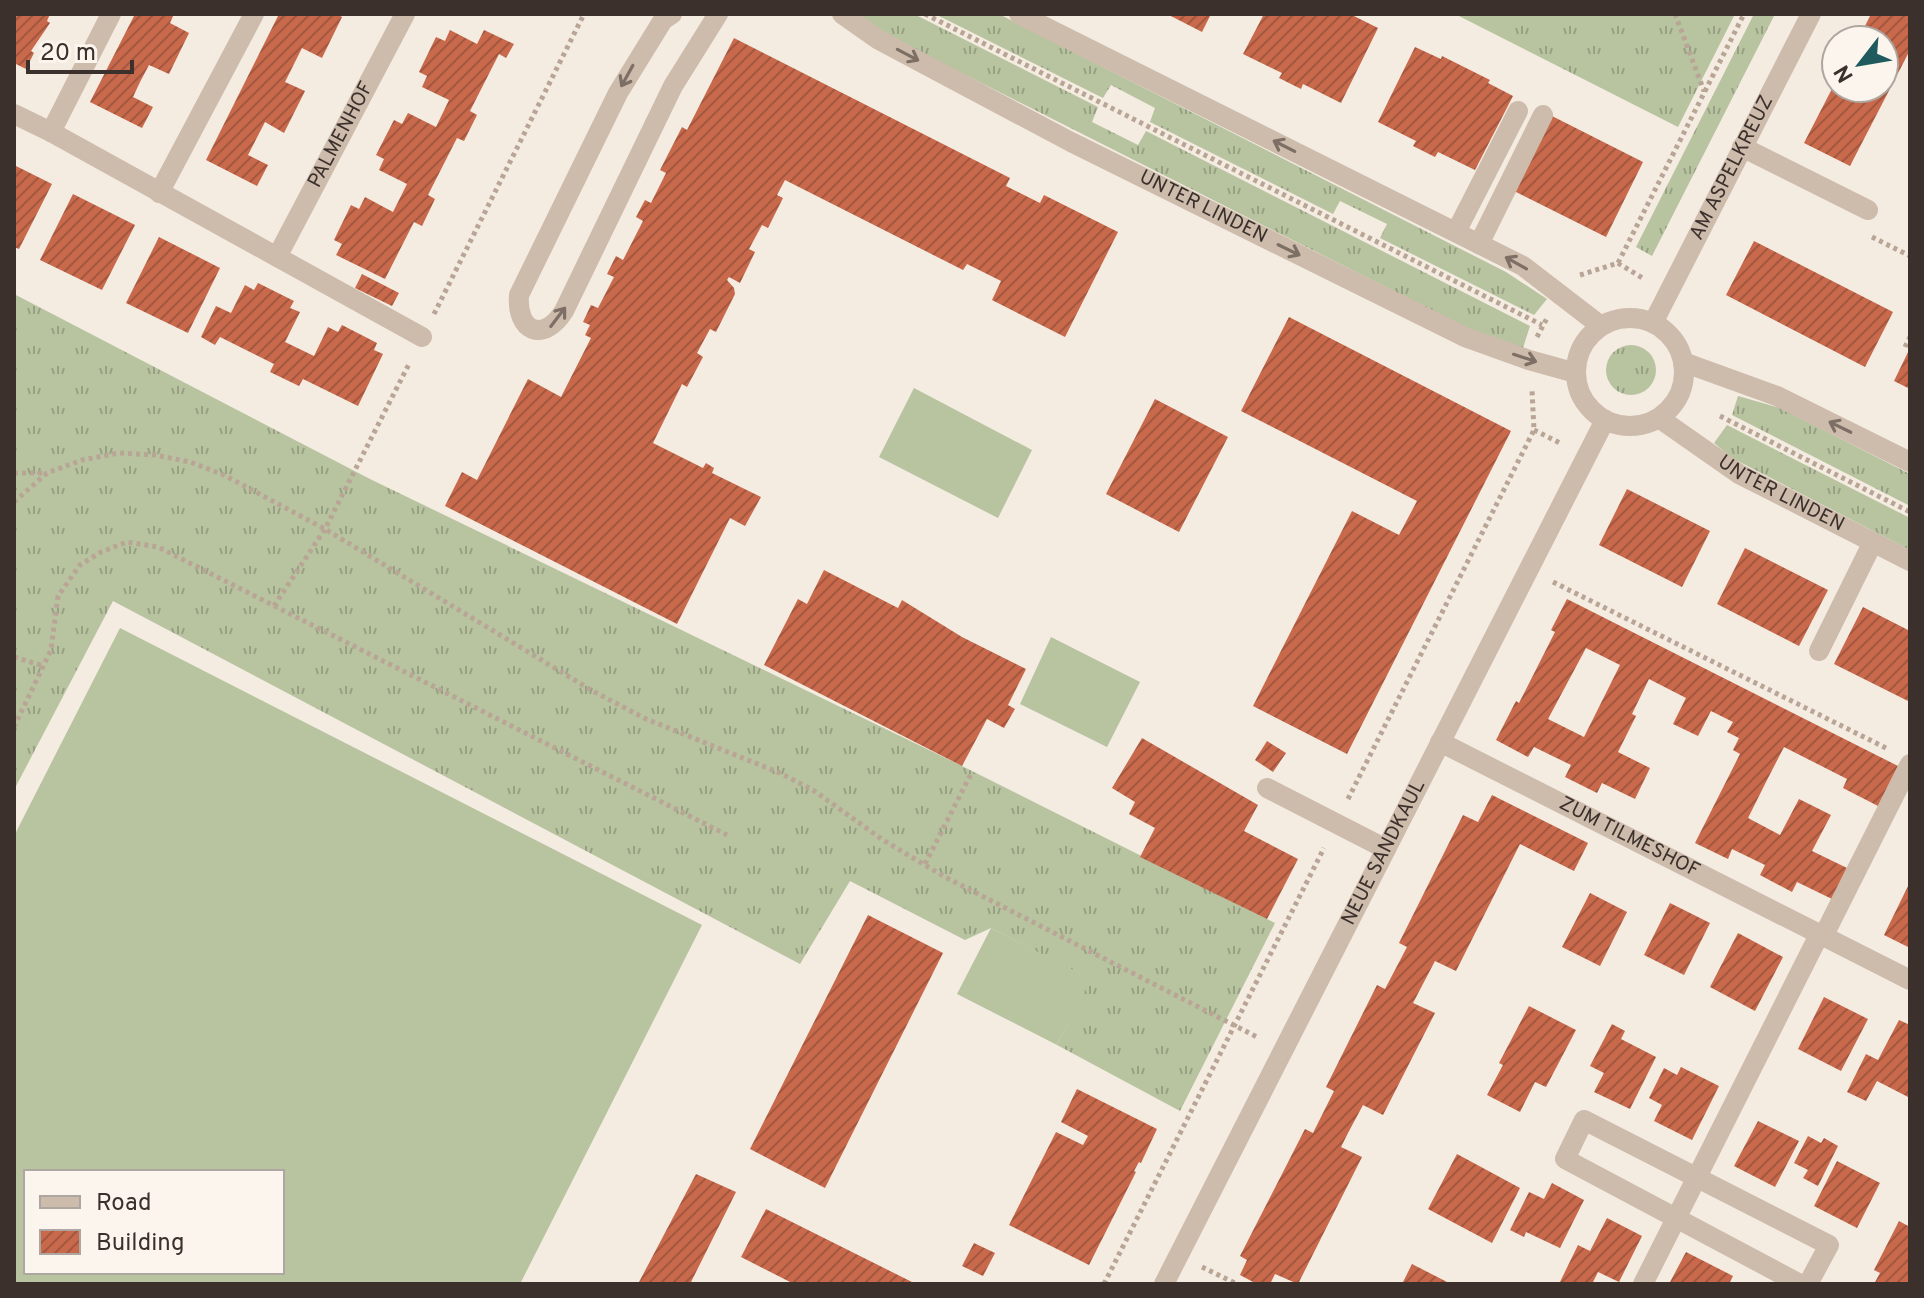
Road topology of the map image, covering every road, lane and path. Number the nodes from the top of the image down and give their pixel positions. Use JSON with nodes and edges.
{"nodes":[{"id":1,"x":111,"y":14,"type":"edge"},
{"id":2,"x":254,"y":14,"type":"edge"},
{"id":3,"x":405,"y":14,"type":"edge"},
{"id":4,"x":584,"y":14,"type":"edge"},
{"id":5,"x":672,"y":14,"type":"edge"},
{"id":6,"x":718,"y":14,"type":"edge"},
{"id":7,"x":842,"y":14,"type":"edge"},
{"id":8,"x":925,"y":14,"type":"edge"},
{"id":9,"x":1019,"y":14,"type":"edge"},
{"id":10,"x":1675,"y":14,"type":"edge"},
{"id":11,"x":1744,"y":14,"type":"edge"},
{"id":12,"x":1811,"y":14,"type":"edge"},
{"id":13,"x":1704,"y":92,"type":"junction"},
{"id":14,"x":1518,"y":111,"type":"dead end"},
{"id":15,"x":14,"y":114,"type":"edge"},
{"id":16,"x":1543,"y":115,"type":"dead end"},
{"id":17,"x":51,"y":132,"type":"junction"},
{"id":18,"x":1742,"y":147,"type":"junction"},
{"id":19,"x":159,"y":193,"type":"junction"},
{"id":20,"x":1868,"y":210,"type":"dead end"},
{"id":21,"x":1456,"y":232,"type":"junction"},
{"id":22,"x":1479,"y":244,"type":"junction"},
{"id":23,"x":277,"y":257,"type":"junction"},
{"id":24,"x":1563,"y":296,"type":"junction"},
{"id":25,"x":1653,"y":323,"type":"junction"},
{"id":26,"x":1542,"y":325,"type":"junction"},
{"id":27,"x":1601,"y":326,"type":"junction"},
{"id":28,"x":422,"y":337,"type":"junction"},
{"id":29,"x":1910,"y":337,"type":"edge"},
{"id":30,"x":1905,"y":347,"type":"dead end"},
{"id":31,"x":1529,"y":360,"type":"junction"},
{"id":32,"x":1683,"y":362,"type":"junction"},
{"id":33,"x":1576,"y":373,"type":"junction"},
{"id":34,"x":1720,"y":416,"type":"dead end"},
{"id":35,"x":1659,"y":418,"type":"junction"},
{"id":36,"x":1605,"y":420,"type":"junction"},
{"id":37,"x":1910,"y":462,"type":"edge"},
{"id":38,"x":14,"y":473,"type":"edge"},
{"id":39,"x":47,"y":473,"type":"junction"},
{"id":40,"x":14,"y":502,"type":"edge"},
{"id":41,"x":1910,"y":512,"type":"edge"},
{"id":42,"x":325,"y":529,"type":"junction"},
{"id":43,"x":1873,"y":542,"type":"junction"},
{"id":44,"x":1910,"y":561,"type":"edge"},
{"id":45,"x":1529,"y":570,"type":"junction"},
{"id":46,"x":274,"y":606,"type":"junction"},
{"id":47,"x":1819,"y":651,"type":"dead end"},
{"id":48,"x":14,"y":657,"type":"edge"},
{"id":49,"x":44,"y":666,"type":"junction"},
{"id":50,"x":14,"y":727,"type":"edge"},
{"id":51,"x":1440,"y":742,"type":"junction"},
{"id":52,"x":1903,"y":758,"type":"edge"},
{"id":53,"x":972,"y":772,"type":"dead end"},
{"id":54,"x":1267,"y":788,"type":"dead end"},
{"id":55,"x":727,"y":835,"type":"dead end"},
{"id":56,"x":1386,"y":849,"type":"junction"},
{"id":57,"x":925,"y":864,"type":"junction"},
{"id":58,"x":1821,"y":936,"type":"junction"},
{"id":59,"x":1910,"y":980,"type":"edge"},
{"id":60,"x":1282,"y":1050,"type":"junction"},
{"id":61,"x":1697,"y":1177,"type":"junction"},
{"id":62,"x":1675,"y":1220,"type":"junction"},
{"id":63,"x":1178,"y":1255,"type":"junction"},
{"id":64,"x":1164,"y":1284,"type":"edge"},
{"id":65,"x":1237,"y":1284,"type":"edge"},
{"id":66,"x":1643,"y":1284,"type":"edge"},
{"id":67,"x":1800,"y":1284,"type":"edge"},
{"id":68,"x":1808,"y":1284,"type":"edge"}],
"edges":[{"from":1,"to":17,"type":"street"},
{"from":2,"to":19,"type":"street"},
{"from":3,"to":23,"type":"street","name":"PALMENHOF"},
{"from":4,"to":28,"type":"path"},
{"from":5,"to":6,"type":"street","one_way":true},
{"from":7,"to":31,"type":"street","name":"UNTER LINDEN","one_way":true},
{"from":8,"to":26,"type":"path"},
{"from":21,"to":9,"type":"street","one_way":true},
{"from":10,"to":13,"type":"path"},
{"from":11,"to":13,"type":"path"},
{"from":12,"to":18,"type":"street","name":"AM ASPELKREUZ"},
{"from":13,"to":24,"type":"path"},
{"from":14,"to":21,"type":"street"},
{"from":15,"to":17,"type":"street"},
{"from":16,"to":22,"type":"street"},
{"from":17,"to":19,"type":"street"},
{"from":18,"to":20,"type":"street"},
{"from":18,"to":25,"type":"street","name":"AM ASPELKREUZ"},
{"from":19,"to":23,"type":"street"},
{"from":21,"to":22,"type":"street"},
{"from":24,"to":22,"type":"street","one_way":true},
{"from":23,"to":28,"type":"street"},
{"from":24,"to":26,"type":"path"},
{"from":24,"to":27,"type":"street"},
{"from":25,"to":27,"type":"street"},
{"from":25,"to":32,"type":"street"},
{"from":26,"to":31,"type":"path"},
{"from":27,"to":33,"type":"street"},
{"from":28,"to":42,"type":"path"},
{"from":29,"to":30,"type":"path"},
{"from":31,"to":33,"type":"street","name":"UNTER LINDEN"},
{"from":32,"to":35,"type":"street"},
{"from":37,"to":32,"type":"street","one_way":true},
{"from":33,"to":36,"type":"street"},
{"from":34,"to":41,"type":"path"},
{"from":35,"to":36,"type":"street"},
{"from":35,"to":43,"type":"street","name":"UNTER LINDEN"},
{"from":36,"to":45,"type":"street","name":"NEUE SANDKAUL"},
{"from":38,"to":39,"type":"path"},
{"from":39,"to":40,"type":"path"},
{"from":39,"to":42,"type":"path"},
{"from":42,"to":46,"type":"path"},
{"from":42,"to":57,"type":"path"},
{"from":43,"to":44,"type":"street","name":"UNTER LINDEN"},
{"from":43,"to":47,"type":"street"},
{"from":45,"to":51,"type":"street","name":"NEUE SANDKAUL"},
{"from":45,"to":52,"type":"path"},
{"from":46,"to":49,"type":"path"},
{"from":46,"to":55,"type":"path"},
{"from":48,"to":49,"type":"path"},
{"from":49,"to":50,"type":"path"},
{"from":51,"to":56,"type":"street","name":"NEUE SANDKAUL"},
{"from":51,"to":58,"type":"street","name":"ZUM TILMESHOF"},
{"from":52,"to":58,"type":"street"},
{"from":53,"to":57,"type":"path"},
{"from":54,"to":56,"type":"street"},
{"from":56,"to":60,"type":"street","name":"NEUE SANDKAUL"},
{"from":57,"to":60,"type":"path"},
{"from":58,"to":59,"type":"street","name":"ZUM TILMESHOF"},
{"from":58,"to":61,"type":"street"},
{"from":60,"to":63,"type":"street","name":"NEUE SANDKAUL"},
{"from":61,"to":62,"type":"street"},
{"from":61,"to":62,"type":"street"},
{"from":61,"to":68,"type":"street"},
{"from":62,"to":66,"type":"street"},
{"from":62,"to":67,"type":"street"},
{"from":63,"to":64,"type":"street","name":"NEUE SANDKAUL"},
{"from":63,"to":65,"type":"path"}]}
